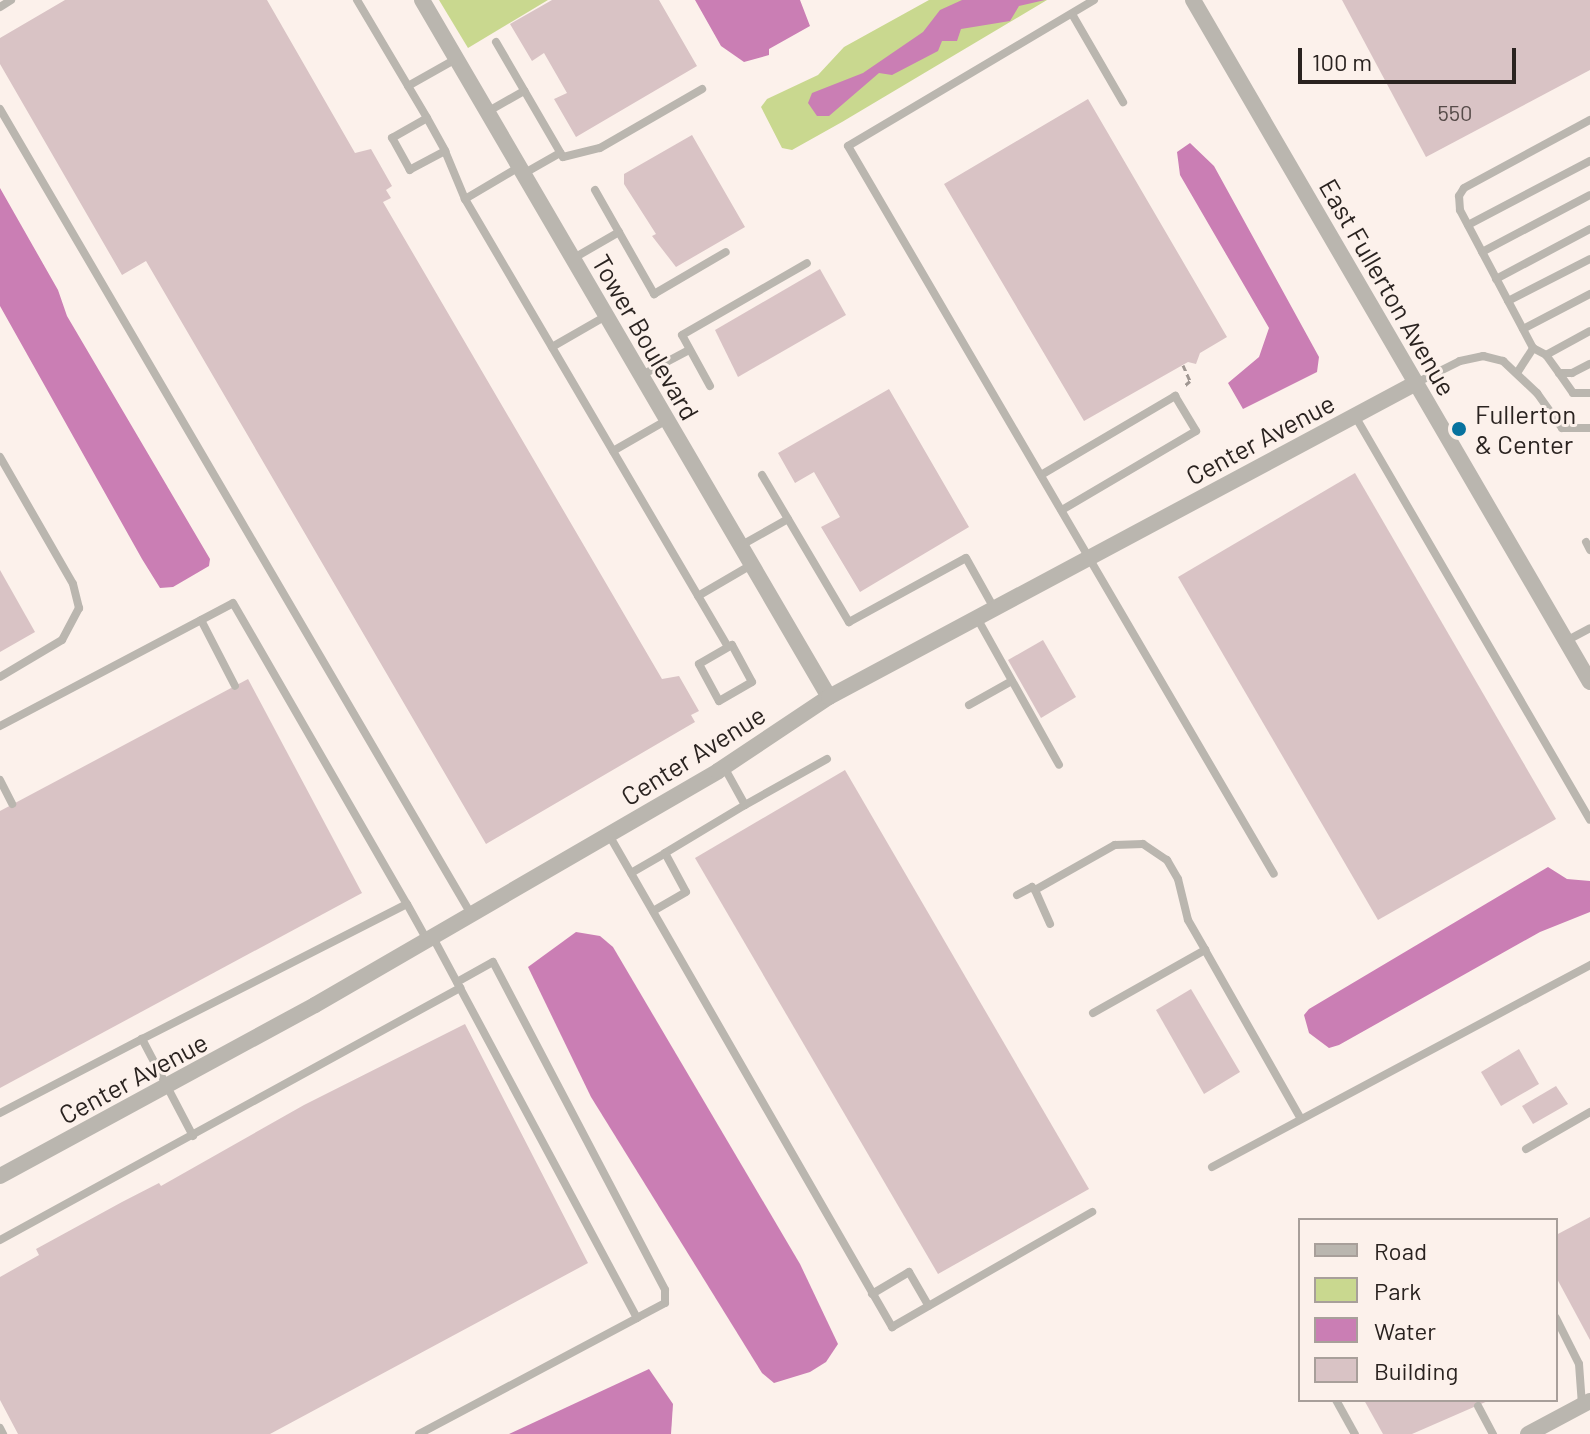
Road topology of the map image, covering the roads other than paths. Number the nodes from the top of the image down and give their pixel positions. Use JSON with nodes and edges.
{"nodes":[{"id":1,"x":11,"y":0,"type":"edge"},
{"id":2,"x":357,"y":0,"type":"edge"},
{"id":3,"x":422,"y":0,"type":"edge"},
{"id":4,"x":1094,"y":0,"type":"edge"},
{"id":5,"x":1193,"y":0,"type":"edge"},
{"id":6,"x":0,"y":7,"type":"edge"},
{"id":7,"x":1072,"y":14,"type":"junction"},
{"id":8,"x":496,"y":42,"type":"dead end"},
{"id":9,"x":456,"y":59,"type":"junction"},
{"id":10,"x":408,"y":86,"type":"junction"},
{"id":11,"x":702,"y":89,"type":"dead end"},
{"id":12,"x":524,"y":91,"type":"junction"},
{"id":13,"x":1123,"y":102,"type":"dead end"},
{"id":14,"x":0,"y":109,"type":"edge"},
{"id":15,"x":487,"y":112,"type":"junction"},
{"id":16,"x":427,"y":118,"type":"junction"},
{"id":17,"x":1590,"y":120,"type":"edge"},
{"id":18,"x":445,"y":151,"type":"junction"},
{"id":19,"x":560,"y":153,"type":"junction"},
{"id":20,"x":1590,"y":161,"type":"edge"},
{"id":21,"x":521,"y":170,"type":"junction"},
{"id":22,"x":595,"y":190,"type":"dead end"},
{"id":23,"x":1590,"y":195,"type":"edge"},
{"id":24,"x":465,"y":199,"type":"junction"},
{"id":25,"x":1468,"y":225,"type":"junction"},
{"id":26,"x":1590,"y":229,"type":"edge"},
{"id":27,"x":619,"y":232,"type":"junction"},
{"id":28,"x":726,"y":252,"type":"dead end"},
{"id":29,"x":1482,"y":252,"type":"junction"},
{"id":30,"x":573,"y":258,"type":"junction"},
{"id":31,"x":1590,"y":259,"type":"edge"},
{"id":32,"x":807,"y":263,"type":"dead end"},
{"id":33,"x":1496,"y":279,"type":"junction"},
{"id":34,"x":1590,"y":294,"type":"edge"},
{"id":35,"x":1508,"y":301,"type":"junction"},
{"id":36,"x":606,"y":316,"type":"junction"},
{"id":37,"x":1523,"y":329,"type":"junction"},
{"id":38,"x":1590,"y":331,"type":"edge"},
{"id":39,"x":552,"y":347,"type":"junction"},
{"id":40,"x":1533,"y":348,"type":"junction"},
{"id":41,"x":689,"y":350,"type":"junction"},
{"id":42,"x":1546,"y":355,"type":"junction"},
{"id":43,"x":1590,"y":364,"type":"edge"},
{"id":44,"x":1517,"y":373,"type":"junction"},
{"id":45,"x":1559,"y":373,"type":"junction"},
{"id":46,"x":641,"y":376,"type":"junction"},
{"id":47,"x":1416,"y":383,"type":"junction"},
{"id":48,"x":710,"y":386,"type":"dead end"},
{"id":49,"x":1590,"y":393,"type":"edge"},
{"id":50,"x":1355,"y":416,"type":"junction"},
{"id":51,"x":667,"y":420,"type":"junction"},
{"id":52,"x":1590,"y":428,"type":"edge"},
{"id":53,"x":613,"y":451,"type":"junction"},
{"id":54,"x":0,"y":457,"type":"edge"},
{"id":55,"x":762,"y":475,"type":"dead end"},
{"id":56,"x":1041,"y":475,"type":"junction"},
{"id":57,"x":1062,"y":510,"type":"junction"},
{"id":58,"x":788,"y":519,"type":"junction"},
{"id":59,"x":740,"y":546,"type":"junction"},
{"id":60,"x":1089,"y":558,"type":"junction"},
{"id":61,"x":751,"y":565,"type":"junction"},
{"id":62,"x":698,"y":596,"type":"junction"},
{"id":63,"x":995,"y":608,"type":"junction"},
{"id":64,"x":977,"y":618,"type":"junction"},
{"id":65,"x":201,"y":620,"type":"junction"},
{"id":66,"x":1590,"y":628,"type":"edge"},
{"id":67,"x":1566,"y":641,"type":"junction"},
{"id":68,"x":728,"y":647,"type":"junction"},
{"id":69,"x":0,"y":677,"type":"edge"},
{"id":70,"x":1012,"y":681,"type":"junction"},
{"id":71,"x":1590,"y":681,"type":"edge"},
{"id":72,"x":235,"y":686,"type":"dead end"},
{"id":73,"x":829,"y":697,"type":"junction"},
{"id":74,"x":969,"y":705,"type":"dead end"},
{"id":75,"x":0,"y":726,"type":"edge"},
{"id":76,"x":827,"y":759,"type":"dead end"},
{"id":77,"x":1059,"y":765,"type":"dead end"},
{"id":78,"x":724,"y":767,"type":"junction"},
{"id":79,"x":0,"y":780,"type":"edge"},
{"id":80,"x":12,"y":804,"type":"dead end"},
{"id":81,"x":745,"y":805,"type":"junction"},
{"id":82,"x":1590,"y":819,"type":"edge"},
{"id":83,"x":609,"y":835,"type":"junction"},
{"id":84,"x":665,"y":853,"type":"junction"},
{"id":85,"x":631,"y":873,"type":"junction"},
{"id":86,"x":1274,"y":874,"type":"dead end"},
{"id":87,"x":1035,"y":890,"type":"junction"},
{"id":88,"x":1017,"y":895,"type":"dead end"},
{"id":89,"x":407,"y":904,"type":"junction"},
{"id":90,"x":653,"y":911,"type":"junction"},
{"id":91,"x":471,"y":914,"type":"junction"},
{"id":92,"x":1050,"y":924,"type":"dead end"},
{"id":93,"x":430,"y":938,"type":"junction"},
{"id":94,"x":1205,"y":950,"type":"junction"},
{"id":95,"x":1590,"y":965,"type":"edge"},
{"id":96,"x":459,"y":985,"type":"junction"},
{"id":97,"x":1093,"y":1013,"type":"dead end"},
{"id":98,"x":142,"y":1039,"type":"junction"},
{"id":99,"x":167,"y":1087,"type":"junction"},
{"id":100,"x":1590,"y":1112,"type":"edge"},
{"id":101,"x":0,"y":1113,"type":"edge"},
{"id":102,"x":1300,"y":1117,"type":"junction"},
{"id":103,"x":193,"y":1136,"type":"junction"},
{"id":104,"x":1526,"y":1149,"type":"dead end"},
{"id":105,"x":1212,"y":1167,"type":"dead end"},
{"id":106,"x":0,"y":1176,"type":"edge"},
{"id":107,"x":1092,"y":1212,"type":"dead end"},
{"id":108,"x":0,"y":1240,"type":"edge"},
{"id":109,"x":872,"y":1294,"type":"junction"},
{"id":110,"x":929,"y":1306,"type":"junction"},
{"id":111,"x":637,"y":1318,"type":"junction"},
{"id":112,"x":1558,"y":1322,"type":"edge"},
{"id":113,"x":1337,"y":1402,"type":"edge"},
{"id":114,"x":1586,"y":1403,"type":"edge"},
{"id":115,"x":1478,"y":1406,"type":"dead end"},
{"id":116,"x":0,"y":1428,"type":"edge"},
{"id":117,"x":3,"y":1434,"type":"edge"},
{"id":118,"x":419,"y":1434,"type":"edge"},
{"id":119,"x":1355,"y":1434,"type":"edge"},
{"id":120,"x":1493,"y":1434,"type":"edge"},
{"id":121,"x":1528,"y":1434,"type":"edge"}],
"edges":[{"from":1,"to":6,"type":"lane"},
{"from":2,"to":10,"type":"lane"},
{"from":3,"to":9,"type":"street","name":"Tower Boulevard"},
{"from":4,"to":7,"type":"lane"},
{"from":5,"to":47,"type":"street","name":"East Fullerton Avenue"},
{"from":7,"to":13,"type":"lane"},
{"from":7,"to":56,"type":"lane"},
{"from":8,"to":12,"type":"lane"},
{"from":9,"to":10,"type":"lane"},
{"from":9,"to":15,"type":"street","name":"Tower Boulevard"},
{"from":10,"to":16,"type":"lane"},
{"from":11,"to":19,"type":"lane"},
{"from":12,"to":15,"type":"lane"},
{"from":12,"to":19,"type":"lane"},
{"from":14,"to":91,"type":"lane"},
{"from":15,"to":21,"type":"street","name":"Tower Boulevard"},
{"from":16,"to":18,"type":"lane"},
{"from":16,"to":18,"type":"lane"},
{"from":17,"to":25,"type":"lane"},
{"from":18,"to":24,"type":"lane"},
{"from":19,"to":21,"type":"lane"},
{"from":20,"to":25,"type":"lane"},
{"from":21,"to":24,"type":"lane"},
{"from":21,"to":30,"type":"street","name":"Tower Boulevard"},
{"from":22,"to":27,"type":"lane"},
{"from":23,"to":29,"type":"lane"},
{"from":24,"to":39,"type":"lane"},
{"from":25,"to":29,"type":"lane"},
{"from":26,"to":33,"type":"lane"},
{"from":27,"to":28,"type":"lane"},
{"from":27,"to":30,"type":"lane"},
{"from":29,"to":33,"type":"lane"},
{"from":30,"to":36,"type":"street","name":"Tower Boulevard"},
{"from":31,"to":35,"type":"lane"},
{"from":32,"to":41,"type":"lane"},
{"from":33,"to":35,"type":"lane"},
{"from":34,"to":37,"type":"lane"},
{"from":35,"to":37,"type":"lane"},
{"from":36,"to":39,"type":"lane"},
{"from":36,"to":46,"type":"street","name":"Tower Boulevard"},
{"from":37,"to":40,"type":"lane"},
{"from":38,"to":42,"type":"lane"},
{"from":39,"to":53,"type":"lane"},
{"from":40,"to":42,"type":"lane"},
{"from":40,"to":44,"type":"lane"},
{"from":41,"to":46,"type":"lane"},
{"from":41,"to":48,"type":"lane"},
{"from":42,"to":45,"type":"lane"},
{"from":43,"to":45,"type":"lane"},
{"from":44,"to":47,"type":"lane"},
{"from":44,"to":52,"type":"lane"},
{"from":45,"to":49,"type":"lane"},
{"from":46,"to":51,"type":"street","name":"Tower Boulevard"},
{"from":47,"to":50,"type":"street","name":"Center Avenue"},
{"from":47,"to":67,"type":"street","name":"East Fullerton Avenue"},
{"from":50,"to":60,"type":"street","name":"Center Avenue"},
{"from":50,"to":82,"type":"lane"},
{"from":51,"to":53,"type":"lane"},
{"from":51,"to":59,"type":"street","name":"Tower Boulevard"},
{"from":53,"to":62,"type":"lane"},
{"from":54,"to":69,"type":"lane"},
{"from":55,"to":58,"type":"lane"},
{"from":56,"to":57,"type":"lane"},
{"from":56,"to":57,"type":"lane"},
{"from":57,"to":60,"type":"lane"},
{"from":58,"to":59,"type":"lane"},
{"from":58,"to":63,"type":"lane"},
{"from":59,"to":61,"type":"street","name":"Tower Boulevard"},
{"from":60,"to":63,"type":"street","name":"Center Avenue"},
{"from":60,"to":86,"type":"lane"},
{"from":61,"to":62,"type":"lane"},
{"from":61,"to":73,"type":"street","name":"Tower Boulevard"},
{"from":62,"to":68,"type":"lane"},
{"from":63,"to":64,"type":"street","name":"Center Avenue"},
{"from":64,"to":70,"type":"lane"},
{"from":64,"to":73,"type":"street","name":"Center Avenue"},
{"from":65,"to":72,"type":"lane"},
{"from":65,"to":75,"type":"lane"},
{"from":65,"to":89,"type":"lane"},
{"from":66,"to":67,"type":"lane"},
{"from":67,"to":71,"type":"street","name":"East Fullerton Avenue"},
{"from":68,"to":68,"type":"lane"},
{"from":70,"to":74,"type":"lane"},
{"from":70,"to":77,"type":"lane"},
{"from":73,"to":78,"type":"street","name":"Center Avenue"},
{"from":76,"to":81,"type":"lane"},
{"from":78,"to":81,"type":"lane"},
{"from":78,"to":83,"type":"street","name":"Center Avenue"},
{"from":79,"to":80,"type":"lane"},
{"from":81,"to":84,"type":"lane"},
{"from":83,"to":85,"type":"lane"},
{"from":83,"to":91,"type":"street","name":"Center Avenue"},
{"from":84,"to":85,"type":"lane"},
{"from":84,"to":90,"type":"lane"},
{"from":85,"to":90,"type":"lane"},
{"from":87,"to":88,"type":"lane"},
{"from":87,"to":92,"type":"lane"},
{"from":87,"to":94,"type":"lane"},
{"from":89,"to":93,"type":"lane"},
{"from":89,"to":98,"type":"lane"},
{"from":90,"to":109,"type":"lane"},
{"from":91,"to":93,"type":"street","name":"Center Avenue"},
{"from":93,"to":96,"type":"lane"},
{"from":93,"to":99,"type":"street","name":"Center Avenue"},
{"from":94,"to":97,"type":"lane"},
{"from":94,"to":102,"type":"lane"},
{"from":95,"to":102,"type":"lane"},
{"from":96,"to":103,"type":"lane"},
{"from":96,"to":111,"type":"lane"},
{"from":96,"to":111,"type":"lane"},
{"from":98,"to":99,"type":"lane"},
{"from":98,"to":101,"type":"lane"},
{"from":99,"to":103,"type":"lane"},
{"from":99,"to":106,"type":"street","name":"Center Avenue"},
{"from":100,"to":104,"type":"lane"},
{"from":102,"to":105,"type":"lane"},
{"from":103,"to":108,"type":"lane"},
{"from":107,"to":110,"type":"lane"},
{"from":109,"to":110,"type":"lane"},
{"from":109,"to":110,"type":"lane"},
{"from":111,"to":118,"type":"lane"},
{"from":112,"to":114,"type":"lane"},
{"from":113,"to":119,"type":"lane"},
{"from":114,"to":121,"type":"street"},
{"from":115,"to":120,"type":"lane"},
{"from":116,"to":117,"type":"lane"}]}
